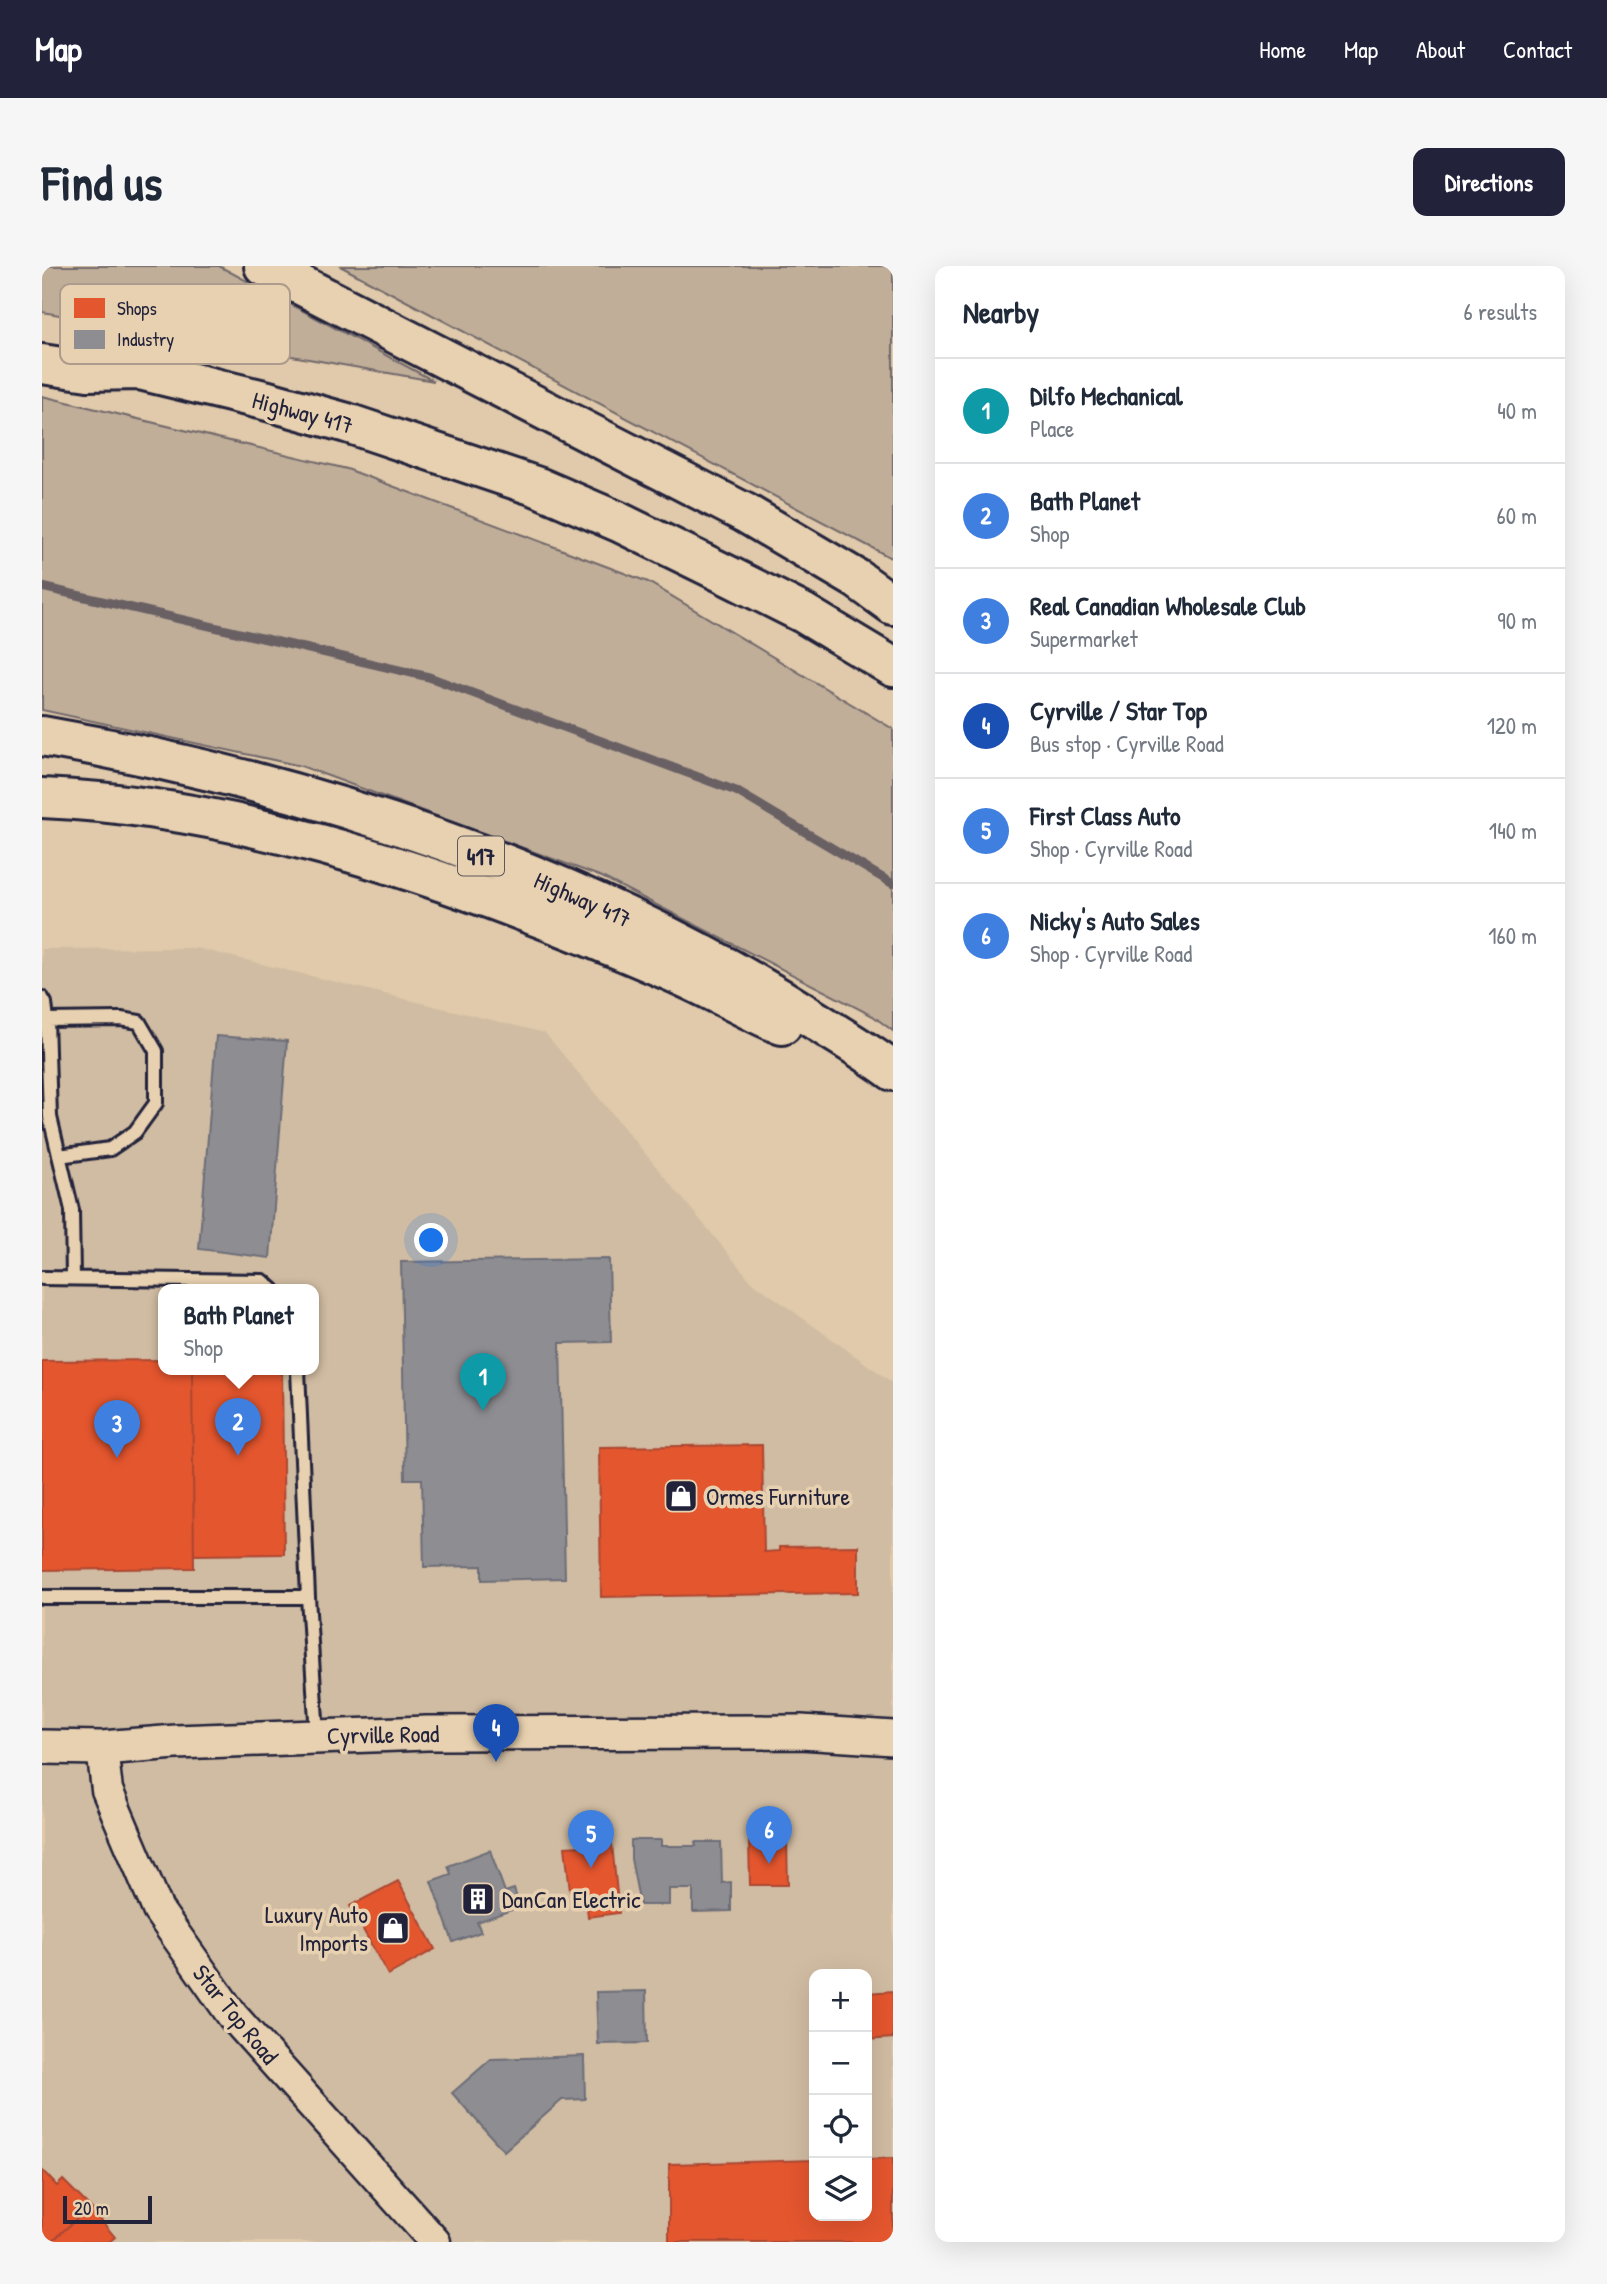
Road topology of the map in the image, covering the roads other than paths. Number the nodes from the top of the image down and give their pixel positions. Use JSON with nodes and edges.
{"nodes":[{"id":1,"x":264,"y":266,"type":"edge"},
{"id":2,"x":42,"y":338,"type":"edge"},
{"id":3,"x":60,"y":341,"type":"edge"},
{"id":4,"x":42,"y":364,"type":"edge"},
{"id":5,"x":128,"y":364,"type":"edge"},
{"id":6,"x":139,"y":370,"type":"junction"},
{"id":7,"x":893,"y":605,"type":"edge"},
{"id":8,"x":893,"y":667,"type":"edge"},
{"id":9,"x":42,"y":736,"type":"edge"},
{"id":10,"x":42,"y":798,"type":"edge"},
{"id":11,"x":42,"y":998,"type":"edge"},
{"id":12,"x":47,"y":1020,"type":"junction"},
{"id":13,"x":889,"y":1068,"type":"edge"},
{"id":14,"x":60,"y":1156,"type":"junction"},
{"id":15,"x":42,"y":1278,"type":"edge"},
{"id":16,"x":73,"y":1278,"type":"junction"},
{"id":17,"x":266,"y":1284,"type":"edge"},
{"id":18,"x":298,"y":1375,"type":"edge"},
{"id":19,"x":42,"y":1597,"type":"edge"},
{"id":20,"x":308,"y":1597,"type":"junction"},
{"id":21,"x":317,"y":1735,"type":"junction"},
{"id":22,"x":893,"y":1738,"type":"edge"},
{"id":23,"x":42,"y":1747,"type":"edge"},
{"id":24,"x":102,"y":1748,"type":"junction"},
{"id":25,"x":435,"y":2242,"type":"edge"}],
"edges":[{"from":1,"to":7,"type":"highway"},
{"from":2,"to":3,"type":"highway"},
{"from":4,"to":6,"type":"highway","name":"Highway 417"},
{"from":5,"to":6,"type":"highway"},
{"from":6,"to":8,"type":"highway","name":"Highway 417"},
{"from":9,"to":13,"type":"highway","name":"Highway 417","number":"417"},
{"from":10,"to":13,"type":"highway"},
{"from":11,"to":12,"type":"lane"},
{"from":12,"to":14,"type":"lane"},
{"from":12,"to":14,"type":"lane"},
{"from":14,"to":16,"type":"lane"},
{"from":15,"to":16,"type":"lane"},
{"from":16,"to":17,"type":"lane"},
{"from":18,"to":20,"type":"lane"},
{"from":19,"to":20,"type":"lane"},
{"from":20,"to":21,"type":"lane"},
{"from":21,"to":22,"type":"main road","name":"Cyrville Road"},
{"from":21,"to":24,"type":"main road","name":"Cyrville Road"},
{"from":23,"to":24,"type":"main road","name":"Cyrville Road"},
{"from":24,"to":25,"type":"street","name":"Star Top Road"}]}
